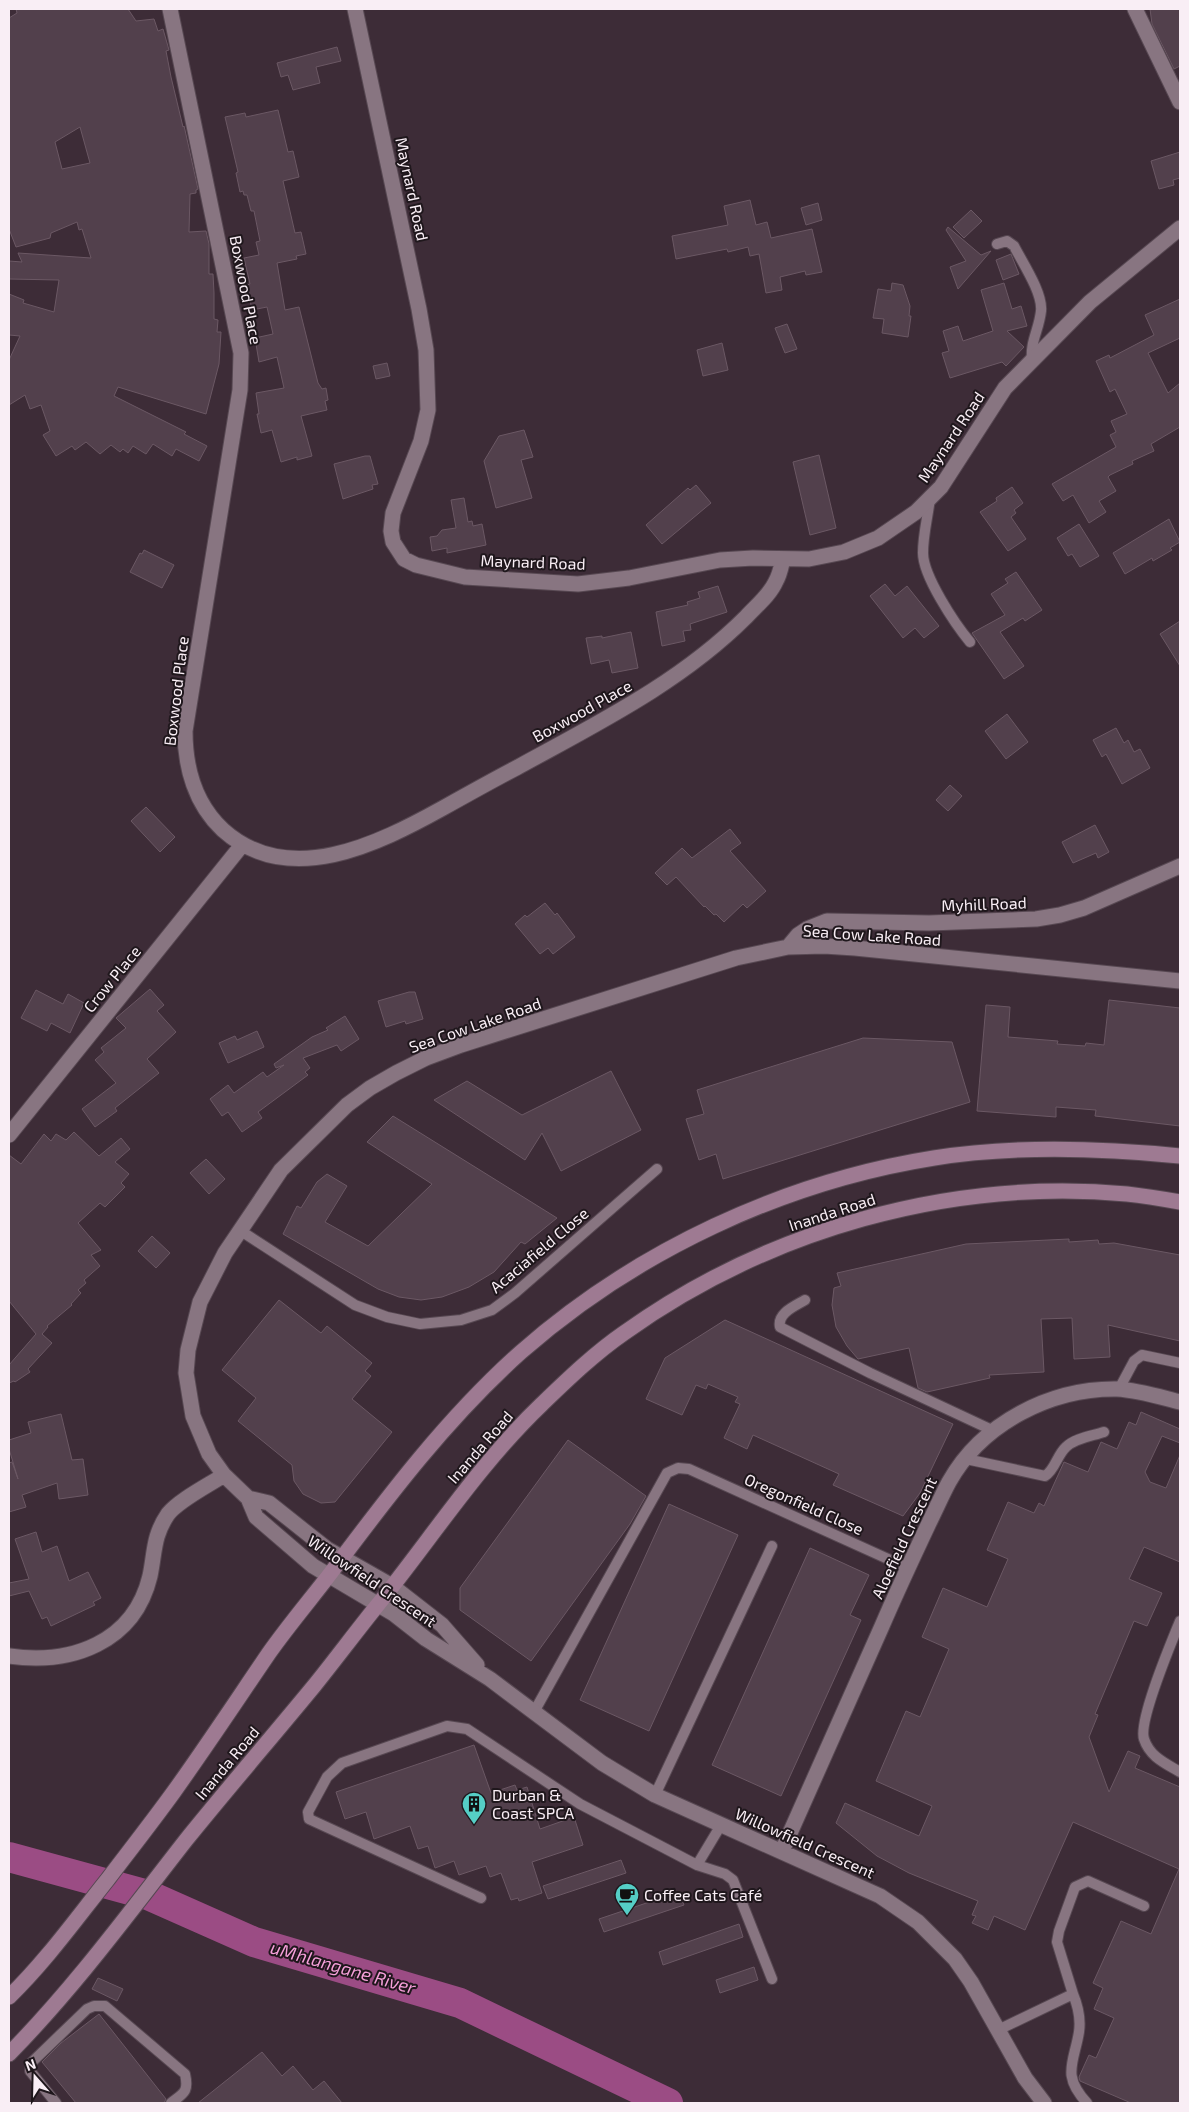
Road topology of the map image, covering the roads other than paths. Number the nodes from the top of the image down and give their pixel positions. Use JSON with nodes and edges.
{"nodes":[{"id":1,"x":170,"y":9,"type":"edge"},
{"id":2,"x":355,"y":9,"type":"edge"},
{"id":3,"x":1135,"y":9,"type":"edge"},
{"id":4,"x":1180,"y":102,"type":"edge"},
{"id":5,"x":1180,"y":228,"type":"edge"},
{"id":6,"x":997,"y":244,"type":"dead end"},
{"id":7,"x":1032,"y":361,"type":"junction"},
{"id":8,"x":930,"y":498,"type":"junction"},
{"id":9,"x":783,"y":559,"type":"junction"},
{"id":10,"x":970,"y":642,"type":"dead end"},
{"id":11,"x":242,"y":845,"type":"junction"},
{"id":12,"x":1180,"y":866,"type":"edge"},
{"id":13,"x":788,"y":947,"type":"junction"},
{"id":14,"x":1180,"y":982,"type":"edge"},
{"id":15,"x":9,"y":1135,"type":"edge"},
{"id":16,"x":1180,"y":1156,"type":"edge"},
{"id":17,"x":657,"y":1169,"type":"dead end"},
{"id":18,"x":1180,"y":1202,"type":"edge"},
{"id":19,"x":241,"y":1231,"type":"junction"},
{"id":20,"x":805,"y":1300,"type":"dead end"},
{"id":21,"x":1180,"y":1363,"type":"edge"},
{"id":22,"x":1119,"y":1389,"type":"junction"},
{"id":23,"x":1180,"y":1402,"type":"edge"},
{"id":24,"x":994,"y":1431,"type":"junction"},
{"id":25,"x":1104,"y":1432,"type":"dead end"},
{"id":26,"x":966,"y":1459,"type":"junction"},
{"id":27,"x":224,"y":1475,"type":"junction"},
{"id":28,"x":248,"y":1498,"type":"junction"},
{"id":29,"x":772,"y":1546,"type":"dead end"},
{"id":30,"x":342,"y":1557,"type":"junction"},
{"id":31,"x":908,"y":1568,"type":"junction"},
{"id":32,"x":330,"y":1574,"type":"junction"},
{"id":33,"x":392,"y":1586,"type":"junction"},
{"id":34,"x":377,"y":1605,"type":"junction"},
{"id":35,"x":1180,"y":1621,"type":"edge"},
{"id":36,"x":9,"y":1656,"type":"edge"},
{"id":37,"x":490,"y":1679,"type":"junction"},
{"id":38,"x":534,"y":1712,"type":"junction"},
{"id":39,"x":1180,"y":1772,"type":"edge"},
{"id":40,"x":655,"y":1795,"type":"junction"},
{"id":41,"x":721,"y":1825,"type":"junction"},
{"id":42,"x":782,"y":1850,"type":"junction"},
{"id":43,"x":697,"y":1865,"type":"junction"},
{"id":44,"x":482,"y":1898,"type":"dead end"},
{"id":45,"x":1144,"y":1906,"type":"dead end"},
{"id":46,"x":772,"y":1980,"type":"dead end"},
{"id":47,"x":1073,"y":1994,"type":"junction"},
{"id":48,"x":9,"y":1996,"type":"edge"},
{"id":49,"x":998,"y":2030,"type":"junction"},
{"id":50,"x":9,"y":2054,"type":"edge"},
{"id":51,"x":56,"y":2103,"type":"edge"},
{"id":52,"x":172,"y":2103,"type":"edge"},
{"id":53,"x":1044,"y":2103,"type":"edge"},
{"id":54,"x":1088,"y":2103,"type":"edge"}],
"edges":[{"from":1,"to":11,"type":"street","name":"Boxwood Place"},
{"from":2,"to":9,"type":"street","name":"Maynard Road"},
{"from":3,"to":4,"type":"street"},
{"from":5,"to":7,"type":"street","name":"Maynard Road"},
{"from":6,"to":7,"type":"lane"},
{"from":7,"to":8,"type":"street","name":"Maynard Road"},
{"from":8,"to":9,"type":"street","name":"Maynard Road"},
{"from":8,"to":10,"type":"lane"},
{"from":9,"to":11,"type":"street","name":"Boxwood Place"},
{"from":11,"to":15,"type":"street","name":"Crow Place"},
{"from":12,"to":13,"type":"street","name":"Myhill Road"},
{"from":13,"to":14,"type":"street","name":"Sea Cow Lake Road"},
{"from":13,"to":19,"type":"street","name":"Sea Cow Lake Road"},
{"from":16,"to":30,"type":"main road","name":"Inanda Road"},
{"from":17,"to":19,"type":"lane","name":"Acaciafield Close"},
{"from":18,"to":33,"type":"main road","name":"Inanda Road"},
{"from":19,"to":27,"type":"street","name":"Sea Cow Lake Road"},
{"from":20,"to":24,"type":"lane"},
{"from":21,"to":22,"type":"lane"},
{"from":22,"to":23,"type":"street","name":"Aloefield Crescent"},
{"from":22,"to":24,"type":"street","name":"Aloefield Crescent"},
{"from":24,"to":26,"type":"street","name":"Aloefield Crescent"},
{"from":25,"to":26,"type":"lane"},
{"from":26,"to":31,"type":"street","name":"Aloefield Crescent"},
{"from":27,"to":28,"type":"street","name":"Willowfield Crescent"},
{"from":27,"to":36,"type":"street"},
{"from":28,"to":30,"type":"street","name":"Willowfield Crescent"},
{"from":28,"to":32,"type":"street","name":"Willowfield Crescent"},
{"from":29,"to":40,"type":"lane"},
{"from":30,"to":32,"type":"main road","name":"Inanda Road"},
{"from":30,"to":33,"type":"street","name":"Willowfield Crescent"},
{"from":31,"to":38,"type":"lane","name":"Oregonfield Close"},
{"from":31,"to":42,"type":"street","name":"Aloefield Crescent"},
{"from":32,"to":34,"type":"street","name":"Willowfield Crescent"},
{"from":32,"to":48,"type":"main road","name":"Inanda Road"},
{"from":33,"to":34,"type":"main road","name":"Inanda Road"},
{"from":33,"to":37,"type":"street","name":"Willowfield Crescent"},
{"from":34,"to":37,"type":"street","name":"Willowfield Crescent"},
{"from":34,"to":50,"type":"main road","name":"Inanda Road"},
{"from":35,"to":39,"type":"lane"},
{"from":37,"to":38,"type":"street","name":"Willowfield Crescent"},
{"from":38,"to":40,"type":"street","name":"Willowfield Crescent"},
{"from":40,"to":41,"type":"street","name":"Willowfield Crescent"},
{"from":41,"to":42,"type":"street","name":"Willowfield Crescent"},
{"from":41,"to":43,"type":"lane"},
{"from":42,"to":49,"type":"street","name":"Willowfield Crescent"},
{"from":43,"to":44,"type":"lane"},
{"from":43,"to":46,"type":"lane"},
{"from":45,"to":47,"type":"lane"},
{"from":47,"to":49,"type":"lane"},
{"from":47,"to":54,"type":"lane"},
{"from":49,"to":53,"type":"street","name":"Willowfield Crescent"},
{"from":51,"to":52,"type":"lane"}]}
